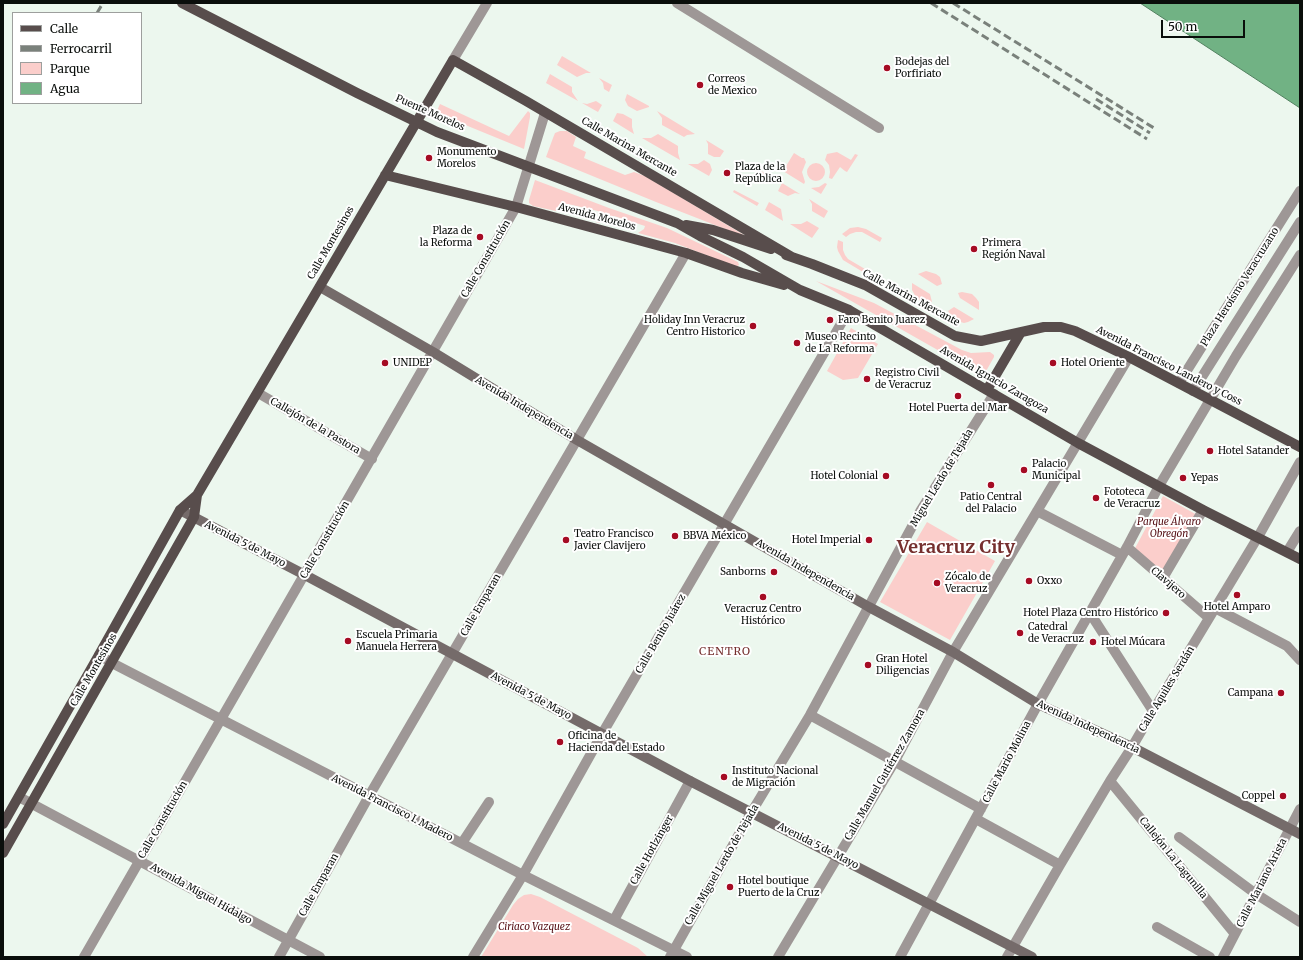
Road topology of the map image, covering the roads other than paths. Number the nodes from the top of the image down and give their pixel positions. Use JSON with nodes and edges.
{"nodes":[{"id":1,"x":182,"y":3,"type":"edge"},
{"id":2,"x":487,"y":3,"type":"edge"},
{"id":3,"x":677,"y":3,"type":"edge"},
{"id":4,"x":453,"y":60,"type":"junction"},
{"id":5,"x":545,"y":113,"type":"junction"},
{"id":6,"x":879,"y":128,"type":"dead end"},
{"id":7,"x":385,"y":175,"type":"junction"},
{"id":8,"x":1300,"y":191,"type":"edge"},
{"id":9,"x":516,"y":207,"type":"junction"},
{"id":10,"x":1300,"y":222,"type":"edge"},
{"id":11,"x":677,"y":223,"type":"junction"},
{"id":12,"x":686,"y":254,"type":"junction"},
{"id":13,"x":1300,"y":255,"type":"edge"},
{"id":14,"x":792,"y":257,"type":"junction"},
{"id":15,"x":320,"y":287,"type":"junction"},
{"id":16,"x":800,"y":290,"type":"junction"},
{"id":17,"x":848,"y":310,"type":"junction"},
{"id":18,"x":1021,"y":332,"type":"junction"},
{"id":19,"x":1221,"y":347,"type":"junction"},
{"id":20,"x":433,"y":352,"type":"junction"},
{"id":21,"x":1236,"y":356,"type":"junction"},
{"id":22,"x":1128,"y":357,"type":"junction"},
{"id":23,"x":1179,"y":383,"type":"junction"},
{"id":24,"x":1194,"y":391,"type":"junction"},
{"id":25,"x":258,"y":392,"type":"junction"},
{"id":26,"x":990,"y":392,"type":"junction"},
{"id":27,"x":1210,"y":400,"type":"junction"},
{"id":28,"x":577,"y":440,"type":"junction"},
{"id":29,"x":1078,"y":443,"type":"junction"},
{"id":30,"x":1300,"y":447,"type":"edge"},
{"id":31,"x":372,"y":459,"type":"junction"},
{"id":32,"x":1300,"y":462,"type":"edge"},
{"id":33,"x":1159,"y":486,"type":"junction"},
{"id":34,"x":198,"y":495,"type":"junction"},
{"id":35,"x":180,"y":510,"type":"junction"},
{"id":36,"x":1202,"y":510,"type":"junction"},
{"id":37,"x":1037,"y":512,"type":"junction"},
{"id":38,"x":194,"y":517,"type":"junction"},
{"id":39,"x":725,"y":524,"type":"junction"},
{"id":40,"x":1300,"y":530,"type":"edge"},
{"id":41,"x":1258,"y":537,"type":"junction"},
{"id":42,"x":1125,"y":551,"type":"junction"},
{"id":43,"x":1287,"y":552,"type":"junction"},
{"id":44,"x":1300,"y":559,"type":"edge"},
{"id":45,"x":305,"y":575,"type":"junction"},
{"id":46,"x":1162,"y":578,"type":"junction"},
{"id":47,"x":869,"y":607,"type":"junction"},
{"id":48,"x":1215,"y":608,"type":"junction"},
{"id":49,"x":1090,"y":612,"type":"junction"},
{"id":50,"x":1209,"y":618,"type":"junction"},
{"id":51,"x":953,"y":652,"type":"junction"},
{"id":52,"x":453,"y":654,"type":"junction"},
{"id":53,"x":99,"y":655,"type":"junction"},
{"id":54,"x":1300,"y":660,"type":"edge"},
{"id":55,"x":112,"y":663,"type":"junction"},
{"id":56,"x":1038,"y":704,"type":"junction"},
{"id":57,"x":1152,"y":711,"type":"junction"},
{"id":58,"x":810,"y":716,"type":"junction"},
{"id":59,"x":221,"y":720,"type":"junction"},
{"id":60,"x":602,"y":734,"type":"junction"},
{"id":61,"x":1132,"y":747,"type":"junction"},
{"id":62,"x":895,"y":761,"type":"junction"},
{"id":63,"x":690,"y":781,"type":"junction"},
{"id":64,"x":1110,"y":781,"type":"junction"},
{"id":65,"x":19,"y":796,"type":"junction"},
{"id":66,"x":370,"y":796,"type":"junction"},
{"id":67,"x":489,"y":802,"type":"dead end"},
{"id":68,"x":32,"y":804,"type":"junction"},
{"id":69,"x":981,"y":809,"type":"junction"},
{"id":70,"x":1300,"y":809,"type":"edge"},
{"id":71,"x":751,"y":813,"type":"junction"},
{"id":72,"x":976,"y":819,"type":"junction"},
{"id":73,"x":3,"y":824,"type":"edge"},
{"id":74,"x":1289,"y":829,"type":"junction"},
{"id":75,"x":1300,"y":834,"type":"edge"},
{"id":76,"x":1179,"y":837,"type":"dead end"},
{"id":77,"x":462,"y":843,"type":"junction"},
{"id":78,"x":3,"y":853,"type":"edge"},
{"id":79,"x":838,"y":856,"type":"junction"},
{"id":80,"x":140,"y":860,"type":"junction"},
{"id":81,"x":1060,"y":865,"type":"junction"},
{"id":82,"x":523,"y":876,"type":"junction"},
{"id":83,"x":1256,"y":894,"type":"junction"},
{"id":84,"x":930,"y":904,"type":"junction"},
{"id":85,"x":614,"y":920,"type":"junction"},
{"id":86,"x":1300,"y":922,"type":"edge"},
{"id":87,"x":1157,"y":927,"type":"dead end"},
{"id":88,"x":1235,"y":934,"type":"junction"},
{"id":89,"x":288,"y":941,"type":"junction"},
{"id":90,"x":1013,"y":946,"type":"junction"},
{"id":91,"x":672,"y":954,"type":"edge"},
{"id":92,"x":84,"y":957,"type":"edge"},
{"id":93,"x":278,"y":957,"type":"edge"},
{"id":94,"x":320,"y":957,"type":"edge"},
{"id":95,"x":473,"y":957,"type":"edge"},
{"id":96,"x":687,"y":957,"type":"edge"},
{"id":97,"x":778,"y":957,"type":"edge"},
{"id":98,"x":900,"y":957,"type":"edge"},
{"id":99,"x":1008,"y":957,"type":"edge"},
{"id":100,"x":1032,"y":957,"type":"edge"},
{"id":101,"x":1210,"y":957,"type":"edge"},
{"id":102,"x":1223,"y":957,"type":"edge"}],
"edges":[{"from":1,"to":11,"type":"main road","name":"Puente Morelos"},
{"from":2,"to":4,"type":"street","name":"Calle Montesinos"},
{"from":3,"to":6,"type":"street"},
{"from":4,"to":5,"type":"main road","name":"Calle Marina Mercante"},
{"from":4,"to":7,"type":"main road","name":"Calle Montesinos"},
{"from":5,"to":9,"type":"street","name":"Calle Constitución"},
{"from":5,"to":14,"type":"main road","name":"Calle Marina Mercante"},
{"from":7,"to":9,"type":"main road","name":"Avenida Morelos"},
{"from":7,"to":15,"type":"main road","name":"Calle Montesinos"},
{"from":8,"to":23,"type":"street","name":"Plaza Heroísmo Veracruzano"},
{"from":9,"to":12,"type":"main road","name":"Avenida Morelos"},
{"from":9,"to":20,"type":"street","name":"Calle Constitución"},
{"from":10,"to":19,"type":"street"},
{"from":11,"to":14,"type":"main road","name":"Calle Marina Mercante"},
{"from":11,"to":16,"type":"main road","name":"Avenida Ignacio Zaragoza"},
{"from":12,"to":16,"type":"main road","name":"Avenida Morelos"},
{"from":12,"to":28,"type":"street","name":"Calle Emparan"},
{"from":13,"to":21,"type":"street","name":"Calle Mario Molina"},
{"from":14,"to":18,"type":"main road","name":"Calle Marina Mercante"},
{"from":15,"to":20,"type":"street","name":"Avenida Independencia"},
{"from":15,"to":25,"type":"main road","name":"Calle Montesinos"},
{"from":16,"to":17,"type":"main road","name":"Avenida Ignacio Zaragoza"},
{"from":17,"to":26,"type":"main road","name":"Avenida Ignacio Zaragoza"},
{"from":17,"to":39,"type":"street","name":"Calle Benito Juárez"},
{"from":18,"to":22,"type":"main road","name":"Avenida Francisco Landero y Coss"},
{"from":18,"to":26,"type":"main road"},
{"from":19,"to":21,"type":"street"},
{"from":19,"to":24,"type":"street"},
{"from":20,"to":28,"type":"street","name":"Avenida Independencia"},
{"from":20,"to":31,"type":"street","name":"Calle Constitución"},
{"from":21,"to":27,"type":"street","name":"Calle Mario Molina"},
{"from":22,"to":23,"type":"main road","name":"Avenida Francisco Landero y Coss"},
{"from":22,"to":29,"type":"street","name":"Calle Manuel Gutiérrez Zamora"},
{"from":23,"to":24,"type":"main road","name":"Avenida Francisco Landero y Coss"},
{"from":24,"to":27,"type":"main road","name":"Avenida Francisco Landero y Coss"},
{"from":25,"to":31,"type":"street","name":"Callejón de la Pastora"},
{"from":25,"to":34,"type":"main road","name":"Calle Montesinos"},
{"from":26,"to":29,"type":"main road","name":"Avenida Ignacio Zaragoza"},
{"from":26,"to":47,"type":"street","name":"Miguel Lerdo de Tejada"},
{"from":27,"to":30,"type":"main road","name":"Avenida Francisco Landero y Coss"},
{"from":27,"to":33,"type":"street","name":"Calle Mario Molina"},
{"from":28,"to":39,"type":"street","name":"Avenida Independencia"},
{"from":28,"to":52,"type":"street","name":"Calle Emparan"},
{"from":29,"to":33,"type":"main road","name":"Avenida Ignacio Zaragoza"},
{"from":29,"to":37,"type":"street","name":"Calle Manuel Gutiérrez Zamora"},
{"from":31,"to":45,"type":"street","name":"Calle Constitución"},
{"from":32,"to":41,"type":"street","name":"Calle Aquiles Serdán"},
{"from":33,"to":36,"type":"main road","name":"Avenida Ignacio Zaragoza"},
{"from":33,"to":42,"type":"street","name":"Calle Mario Molina"},
{"from":34,"to":35,"type":"main road","name":"Calle Montesinos"},
{"from":34,"to":38,"type":"main road","name":"Calle Montesinos"},
{"from":35,"to":38,"type":"street","name":"Avenida 5 de Mayo"},
{"from":35,"to":53,"type":"main road","name":"Calle Montesinos"},
{"from":36,"to":41,"type":"main road","name":"Avenida Ignacio Zaragoza"},
{"from":36,"to":46,"type":"street"},
{"from":37,"to":42,"type":"street","name":"Clavijero"},
{"from":37,"to":51,"type":"street","name":"Calle Manuel Gutiérrez Zamora"},
{"from":38,"to":45,"type":"street","name":"Avenida 5 de Mayo"},
{"from":38,"to":55,"type":"main road","name":"Calle Montesinos"},
{"from":39,"to":47,"type":"street","name":"Avenida Independencia"},
{"from":39,"to":60,"type":"street","name":"Calle Benito Juárez"},
{"from":40,"to":43,"type":"street"},
{"from":41,"to":43,"type":"main road","name":"Avenida Ignacio Zaragoza"},
{"from":41,"to":48,"type":"street","name":"Calle Aquiles Serdán"},
{"from":42,"to":46,"type":"street","name":"Clavijero"},
{"from":42,"to":49,"type":"street","name":"Calle Mario Molina"},
{"from":43,"to":44,"type":"main road","name":"Avenida Ignacio Zaragoza"},
{"from":45,"to":52,"type":"street","name":"Avenida 5 de Mayo"},
{"from":45,"to":59,"type":"street","name":"Calle Constitución"},
{"from":46,"to":50,"type":"street","name":"Clavijero"},
{"from":47,"to":51,"type":"street","name":"Avenida Independencia"},
{"from":47,"to":58,"type":"street","name":"Calle Miguel Lerdo de Tejada"},
{"from":48,"to":50,"type":"street","name":"Calle Aquiles Serdán"},
{"from":48,"to":54,"type":"street"},
{"from":49,"to":56,"type":"street","name":"Calle Mario Molina"},
{"from":49,"to":57,"type":"street"},
{"from":50,"to":57,"type":"street","name":"Calle Aquiles Serdán"},
{"from":51,"to":56,"type":"street","name":"Avenida Independencia"},
{"from":51,"to":62,"type":"street","name":"Calle Manuel Gutiérrez Zamora"},
{"from":52,"to":60,"type":"street","name":"Avenida 5 de Mayo"},
{"from":52,"to":66,"type":"street","name":"Calle Emparan"},
{"from":53,"to":55,"type":"street","name":"Avenida Francisco I. Madero"},
{"from":53,"to":65,"type":"main road","name":"Calle Montesinos"},
{"from":55,"to":59,"type":"street","name":"Avenida Francisco I. Madero"},
{"from":55,"to":68,"type":"main road","name":"Calle Montesinos"},
{"from":56,"to":61,"type":"street","name":"Avenida Independencia"},
{"from":56,"to":69,"type":"street","name":"Calle Mario Molina"},
{"from":57,"to":61,"type":"street","name":"Calle Aquiles Serdán"},
{"from":58,"to":62,"type":"street"},
{"from":58,"to":71,"type":"street","name":"Calle Miguel Lerdo de Tejada"},
{"from":59,"to":66,"type":"street","name":"Avenida Francisco I. Madero"},
{"from":59,"to":80,"type":"street","name":"Calle Constitución"},
{"from":60,"to":63,"type":"street","name":"Avenida 5 de Mayo"},
{"from":60,"to":82,"type":"street","name":"Calle Benito Juárez"},
{"from":61,"to":64,"type":"street","name":"Calle Aquiles Serdán"},
{"from":61,"to":74,"type":"street","name":"Avenida Independencia"},
{"from":62,"to":69,"type":"street"},
{"from":62,"to":79,"type":"street","name":"Calle Manuel Gutiérrez Zamora"},
{"from":63,"to":71,"type":"street","name":"Avenida 5 de Mayo"},
{"from":63,"to":85,"type":"street","name":"Calle Hotlzinger"},
{"from":64,"to":81,"type":"street","name":"Calle Aquiles Serdán"},
{"from":64,"to":88,"type":"street","name":"Callejón La Lagunilla"},
{"from":65,"to":68,"type":"street","name":"Avenida Miguel Hidalgo"},
{"from":65,"to":73,"type":"main road","name":"Calle Montesinos"},
{"from":66,"to":77,"type":"street","name":"Avenida Francisco I. Madero"},
{"from":66,"to":89,"type":"street","name":"Calle Emparan"},
{"from":67,"to":77,"type":"street"},
{"from":68,"to":78,"type":"main road","name":"Calle Montesinos"},
{"from":68,"to":80,"type":"street","name":"Avenida Miguel Hidalgo"},
{"from":69,"to":72,"type":"street","name":"Calle Mario Molina"},
{"from":70,"to":74,"type":"street","name":"Calle Mariano Arista"},
{"from":71,"to":79,"type":"street","name":"Avenida 5 de Mayo"},
{"from":71,"to":91,"type":"street","name":"Calle Miguel Lerdo de Tejada"},
{"from":72,"to":81,"type":"street"},
{"from":72,"to":84,"type":"street","name":"Calle Mario Molina"},
{"from":74,"to":75,"type":"street","name":"Avenida Independencia"},
{"from":74,"to":83,"type":"street","name":"Calle Mariano Arista"},
{"from":76,"to":83,"type":"street"},
{"from":77,"to":82,"type":"street","name":"Avenida Francisco I. Madero"},
{"from":79,"to":84,"type":"street","name":"Avenida 5 de Mayo"},
{"from":79,"to":97,"type":"street","name":"Calle Manuel Gutiérrez Zamora"},
{"from":80,"to":89,"type":"street","name":"Avenida Miguel Hidalgo"},
{"from":80,"to":92,"type":"street","name":"Calle Constitución"},
{"from":81,"to":90,"type":"street","name":"Calle Aquiles Serdán"},
{"from":82,"to":85,"type":"street","name":"Avenida Francisco I. Madero"},
{"from":82,"to":95,"type":"street","name":"Calle Benito Juárez"},
{"from":83,"to":86,"type":"street"},
{"from":83,"to":88,"type":"street","name":"Calle Mariano Arista"},
{"from":84,"to":90,"type":"street","name":"Avenida 5 de Mayo"},
{"from":84,"to":98,"type":"street","name":"Calle Mario Molina"},
{"from":85,"to":91,"type":"street","name":"Avenida Francisco I. Madero"},
{"from":87,"to":101,"type":"street"},
{"from":88,"to":102,"type":"street","name":"Calle Mariano Arista"},
{"from":89,"to":93,"type":"street","name":"Calle Emparan"},
{"from":89,"to":94,"type":"street","name":"Avenida Miguel Hidalgo"},
{"from":90,"to":99,"type":"street","name":"Calle Aquiles Serdán"},
{"from":90,"to":100,"type":"street","name":"Avenida 5 de Mayo"},
{"from":91,"to":96,"type":"street","name":"Avenida Francisco I. Madero"}]}
